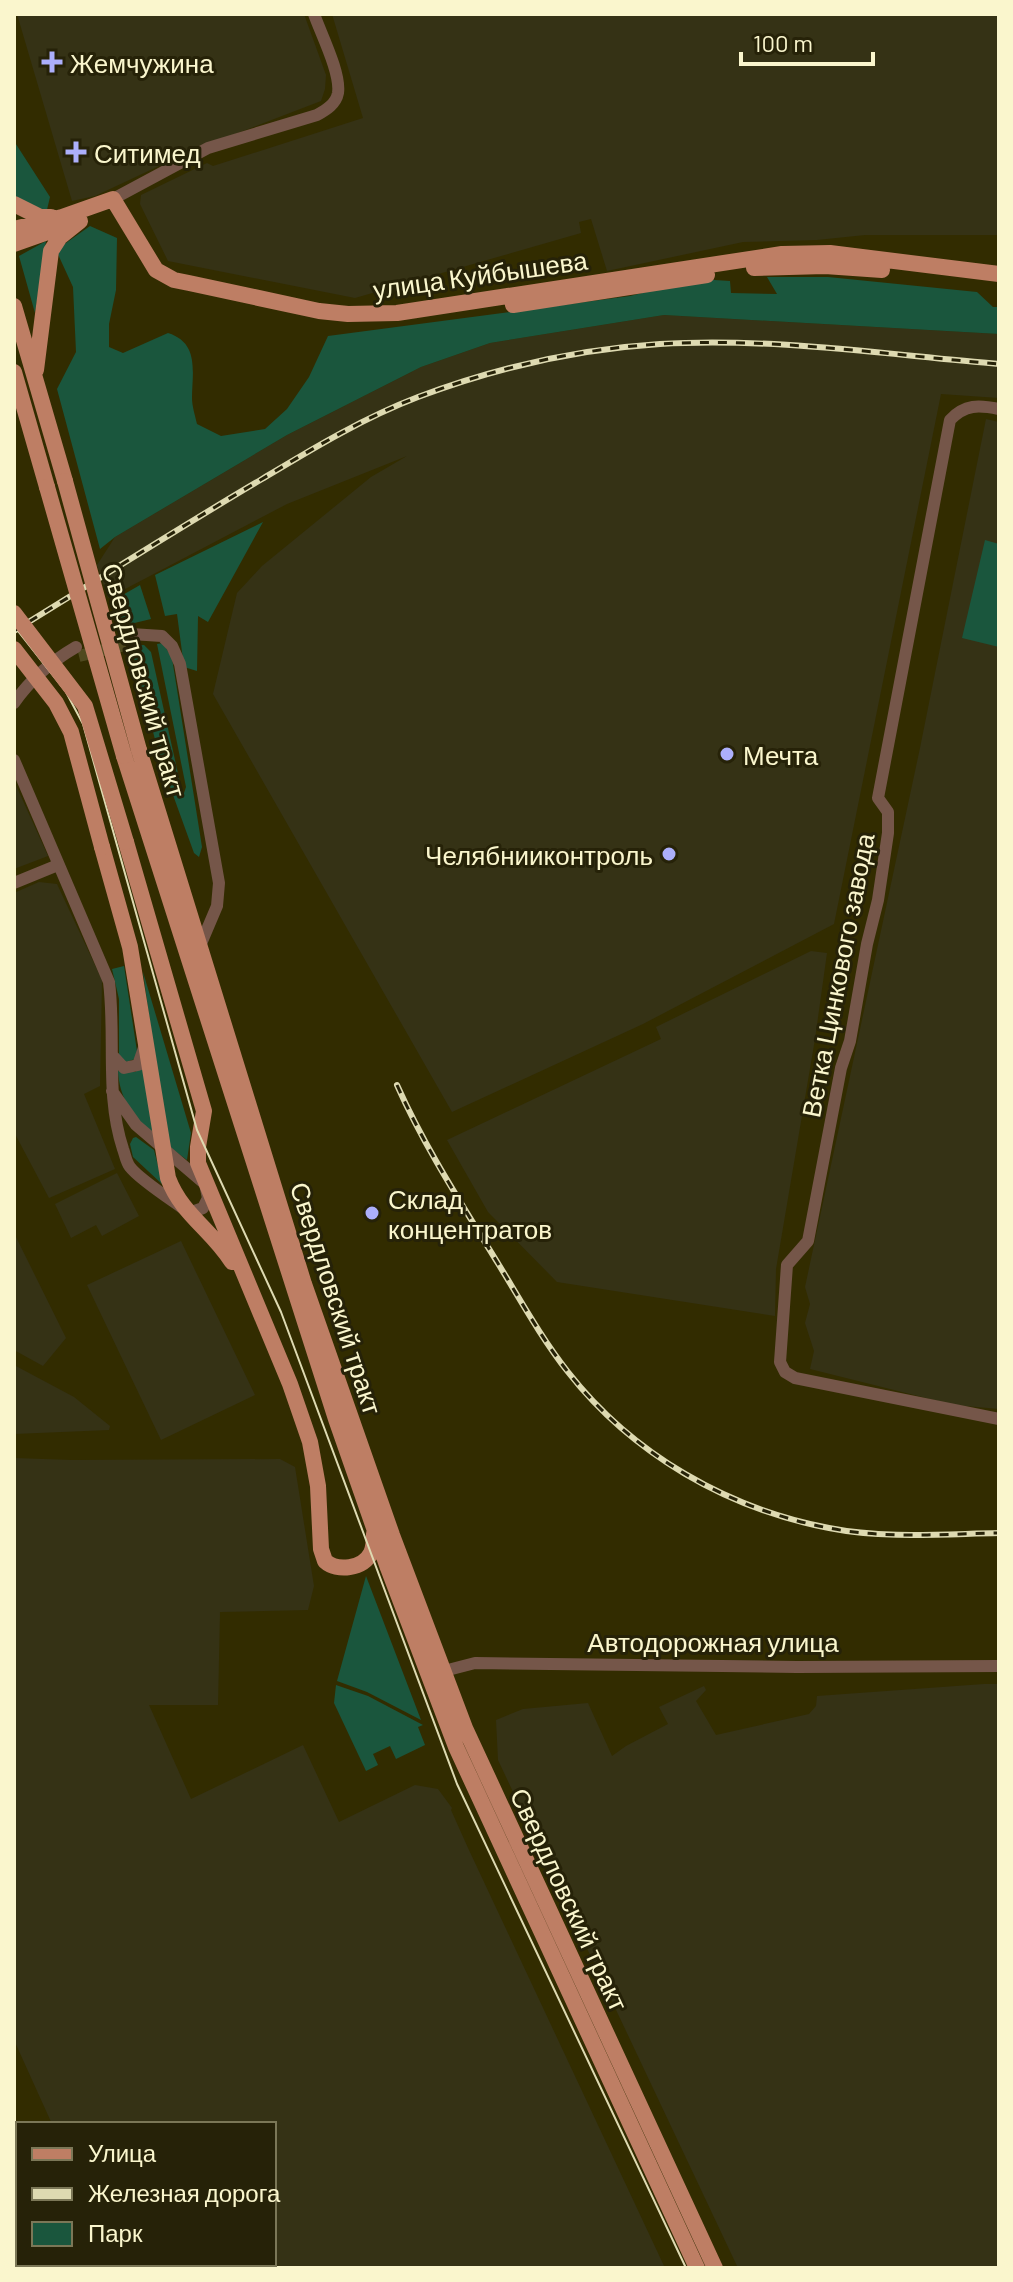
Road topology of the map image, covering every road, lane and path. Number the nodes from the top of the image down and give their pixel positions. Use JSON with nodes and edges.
{"nodes":[{"id":1,"x":314,"y":14,"type":"edge"},
{"id":2,"x":14,"y":204,"type":"edge"},
{"id":3,"x":112,"y":204,"type":"junction"},
{"id":4,"x":61,"y":218,"type":"junction"},
{"id":5,"x":80,"y":221,"type":"junction"},
{"id":6,"x":14,"y":229,"type":"edge"},
{"id":7,"x":14,"y":244,"type":"edge"},
{"id":8,"x":880,"y":265,"type":"junction"},
{"id":9,"x":999,"y":274,"type":"edge"},
{"id":10,"x":999,"y":285,"type":"edge"},
{"id":11,"x":14,"y":306,"type":"edge"},
{"id":12,"x":14,"y":372,"type":"edge"},
{"id":13,"x":35,"y":380,"type":"junction"},
{"id":14,"x":999,"y":409,"type":"edge"},
{"id":15,"x":14,"y":613,"type":"edge"},
{"id":16,"x":132,"y":638,"type":"tunnel mouth"},
{"id":17,"x":14,"y":649,"type":"edge"},
{"id":18,"x":78,"y":651,"type":"tunnel mouth"},
{"id":19,"x":14,"y":703,"type":"edge"},
{"id":20,"x":131,"y":753,"type":"junction"},
{"id":21,"x":14,"y":760,"type":"edge"},
{"id":22,"x":58,"y":865,"type":"junction"},
{"id":23,"x":14,"y":883,"type":"edge"},
{"id":24,"x":200,"y":946,"type":"junction"},
{"id":25,"x":146,"y":1042,"type":"junction"},
{"id":26,"x":111,"y":1055,"type":"junction"},
{"id":27,"x":112,"y":1091,"type":"junction"},
{"id":28,"x":157,"y":1144,"type":"junction"},
{"id":29,"x":125,"y":1154,"type":"junction"},
{"id":30,"x":205,"y":1184,"type":"junction"},
{"id":31,"x":184,"y":1209,"type":"junction"},
{"id":32,"x":252,"y":1293,"type":"junction"},
{"id":33,"x":999,"y":1419,"type":"edge"},
{"id":34,"x":375,"y":1529,"type":"junction"},
{"id":35,"x":368,"y":1558,"type":"junction"},
{"id":36,"x":388,"y":1568,"type":"junction"},
{"id":37,"x":999,"y":1666,"type":"edge"},
{"id":38,"x":437,"y":1674,"type":"junction"},
{"id":39,"x":697,"y":2268,"type":"edge"},
{"id":40,"x":715,"y":2268,"type":"edge"}],
"edges":[{"from":1,"to":3,"type":"street"},
{"from":2,"to":4,"type":"main road"},
{"from":3,"to":4,"type":"main road"},
{"from":3,"to":5,"type":"main road"},
{"from":3,"to":8,"type":"main road","name":"улица Куйбышева"},
{"from":4,"to":6,"type":"main road"},
{"from":5,"to":7,"type":"main road"},
{"from":5,"to":13,"type":"main road"},
{"from":8,"to":9,"type":"main road","name":"улица Куйбышева"},
{"from":8,"to":10,"type":"main road","name":"улица Куйбышева"},
{"from":11,"to":13,"type":"main road","name":"Свердловский тракт"},
{"from":12,"to":20,"type":"main road","name":"Свердловский тракт","bridge":true},
{"from":13,"to":20,"type":"main road","name":"Свердловский тракт","bridge":true},
{"from":14,"to":33,"type":"street","name":"Ветка Цинкового завода"},
{"from":15,"to":30,"type":"main road","bridge":true},
{"from":16,"to":24,"type":"street"},
{"from":17,"to":25,"type":"main road","bridge":true},
{"from":18,"to":19,"type":"street"},
{"from":20,"to":24,"type":"main road","name":"Свердловский тракт"},
{"from":20,"to":34,"type":"main road","name":"Свердловский тракт"},
{"from":21,"to":22,"type":"street"},
{"from":22,"to":23,"type":"street"},
{"from":22,"to":26,"type":"street"},
{"from":24,"to":38,"type":"main road","name":"Свердловский тракт"},
{"from":25,"to":26,"type":"street"},
{"from":25,"to":28,"type":"main road"},
{"from":26,"to":27,"type":"street"},
{"from":27,"to":28,"type":"street"},
{"from":27,"to":29,"type":"street"},
{"from":28,"to":29,"type":"street"},
{"from":28,"to":30,"type":"street"},
{"from":28,"to":31,"type":"main road"},
{"from":29,"to":31,"type":"street"},
{"from":30,"to":31,"type":"street"},
{"from":30,"to":32,"type":"main road"},
{"from":31,"to":32,"type":"main road"},
{"from":32,"to":35,"type":"main road"},
{"from":34,"to":35,"type":"main road"},
{"from":34,"to":36,"type":"main road","name":"Свердловский тракт"},
{"from":35,"to":36,"type":"main road"},
{"from":36,"to":38,"type":"main road","name":"Свердловский тракт"},
{"from":37,"to":38,"type":"street","name":"Автодорожная улица"},
{"from":38,"to":39,"type":"main road","name":"Свердловский тракт"},
{"from":38,"to":40,"type":"main road","name":"Свердловский тракт"}]}
